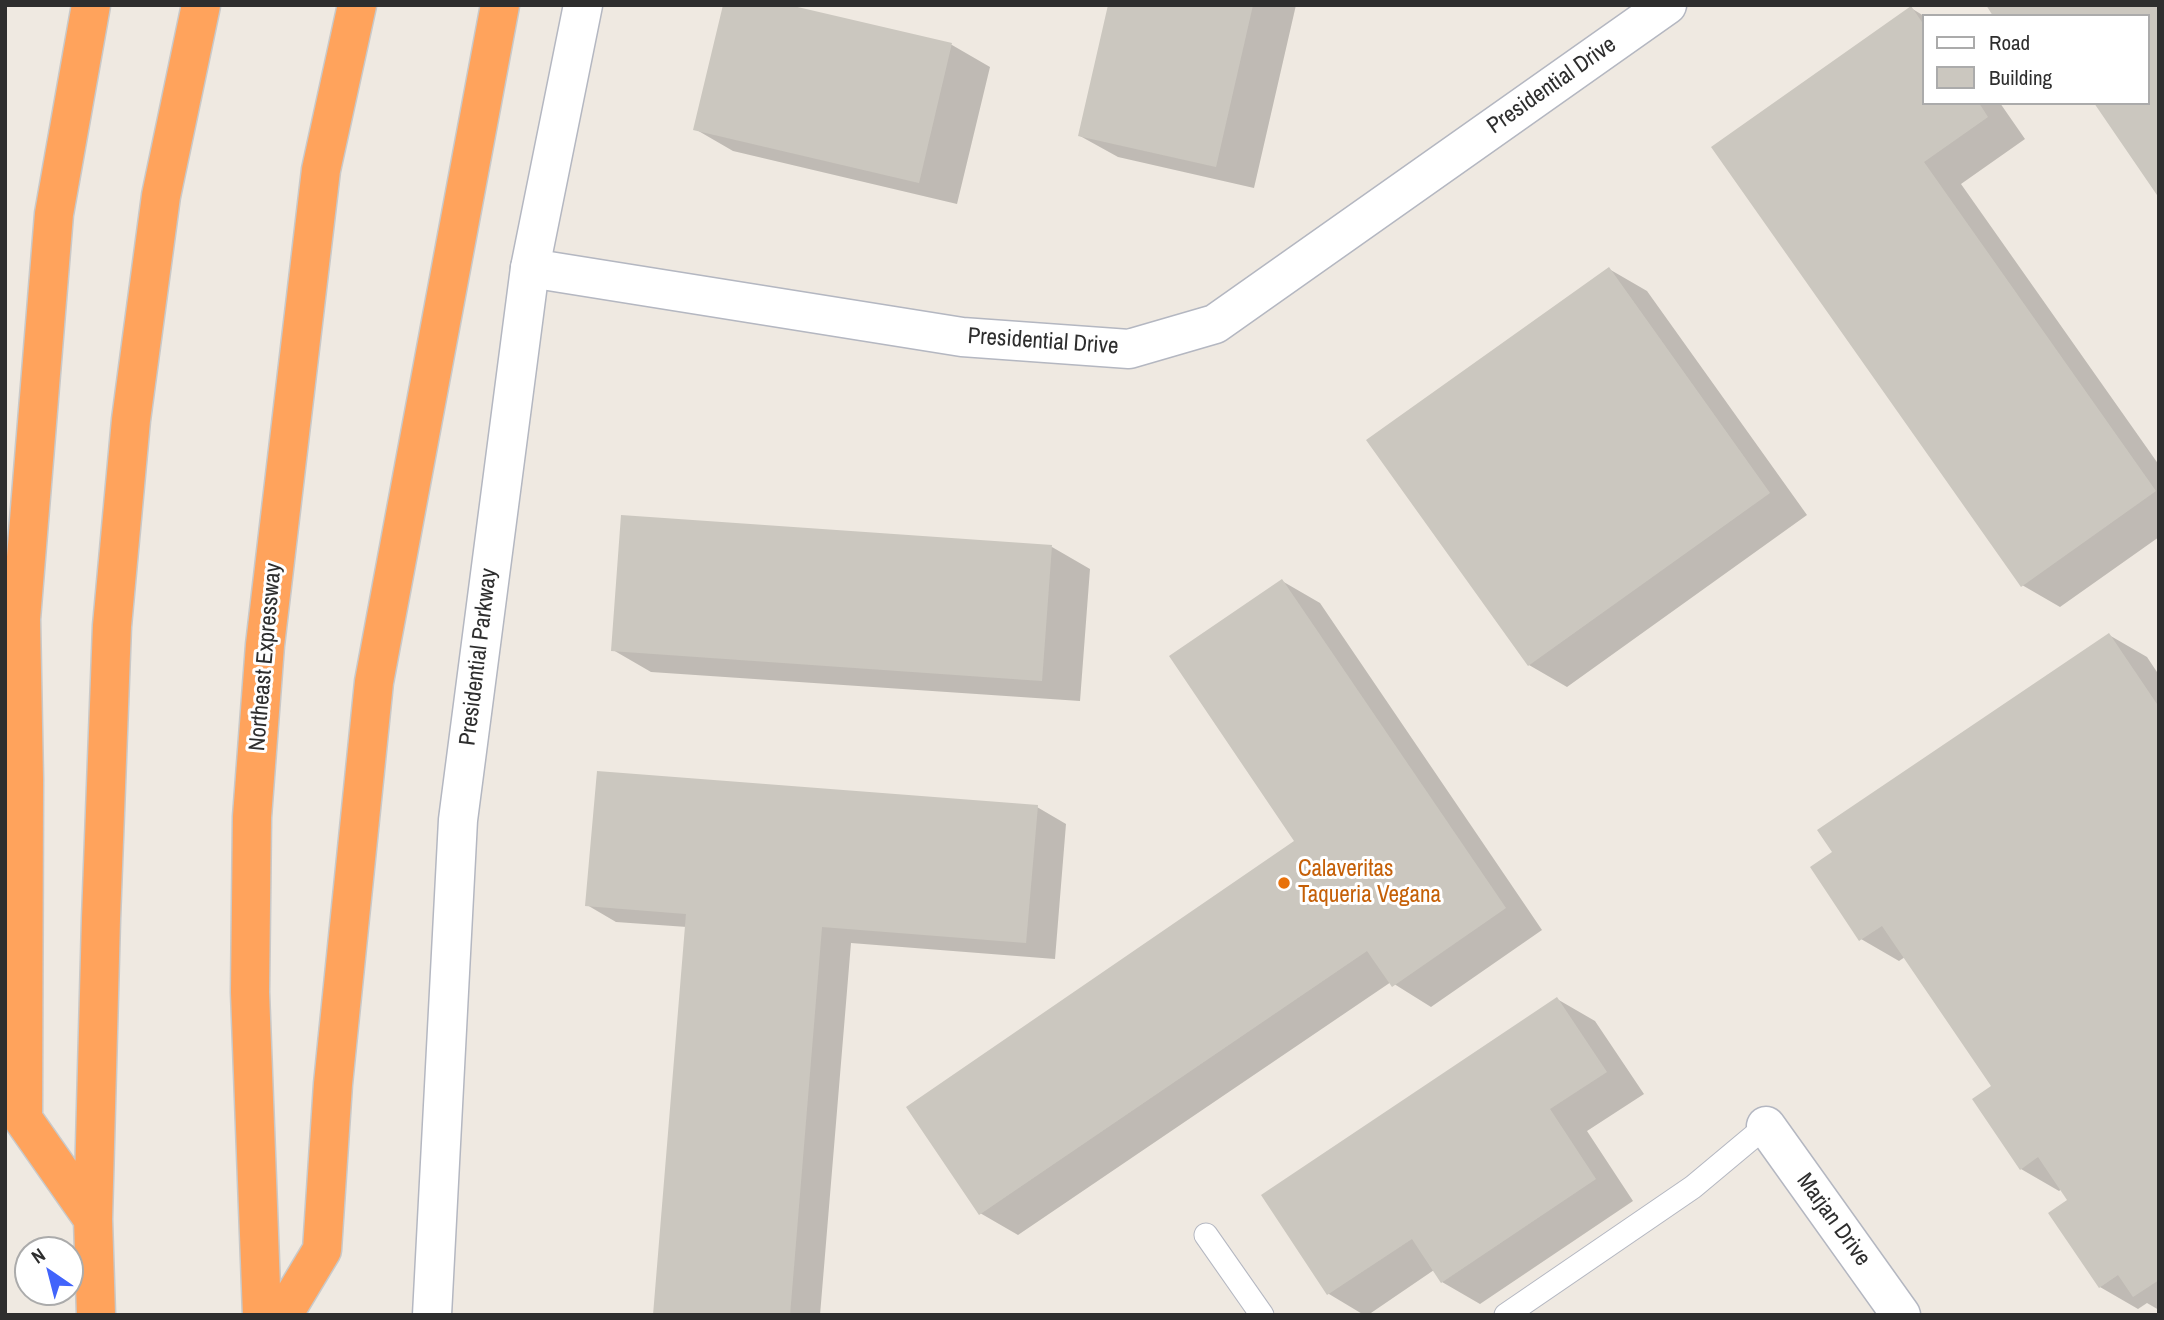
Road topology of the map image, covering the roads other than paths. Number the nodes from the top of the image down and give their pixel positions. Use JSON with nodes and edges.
{"nodes":[{"id":1,"x":91,"y":5,"type":"edge"},
{"id":2,"x":201,"y":5,"type":"edge"},
{"id":3,"x":357,"y":5,"type":"edge"},
{"id":4,"x":500,"y":5,"type":"edge"},
{"id":5,"x":583,"y":5,"type":"edge"},
{"id":6,"x":1667,"y":5,"type":"edge"},
{"id":7,"x":530,"y":268,"type":"junction"},
{"id":8,"x":1766,"y":1126,"type":"joint"},
{"id":9,"x":93,"y":1219,"type":"junction"},
{"id":10,"x":1206,"y":1236,"type":"dead end"},
{"id":11,"x":96,"y":1315,"type":"edge"},
{"id":12,"x":262,"y":1315,"type":"edge"},
{"id":13,"x":283,"y":1315,"type":"edge"},
{"id":14,"x":432,"y":1315,"type":"edge"},
{"id":15,"x":1262,"y":1315,"type":"edge"},
{"id":16,"x":1506,"y":1315,"type":"edge"},
{"id":17,"x":1901,"y":1315,"type":"edge"}],
"edges":[{"from":1,"to":9,"type":"highway"},
{"from":2,"to":9,"type":"highway"},
{"from":3,"to":12,"type":"highway","name":"Northeast Expressway"},
{"from":4,"to":13,"type":"highway"},
{"from":5,"to":7,"type":"street","name":"Presidential Parkway"},
{"from":6,"to":7,"type":"street","name":"Presidential Drive"},
{"from":7,"to":14,"type":"street","name":"Presidential Parkway"},
{"from":8,"to":16,"type":"lane"},
{"from":8,"to":17,"type":"street","name":"Marjan Drive"},
{"from":9,"to":11,"type":"highway"},
{"from":10,"to":15,"type":"lane"}]}
